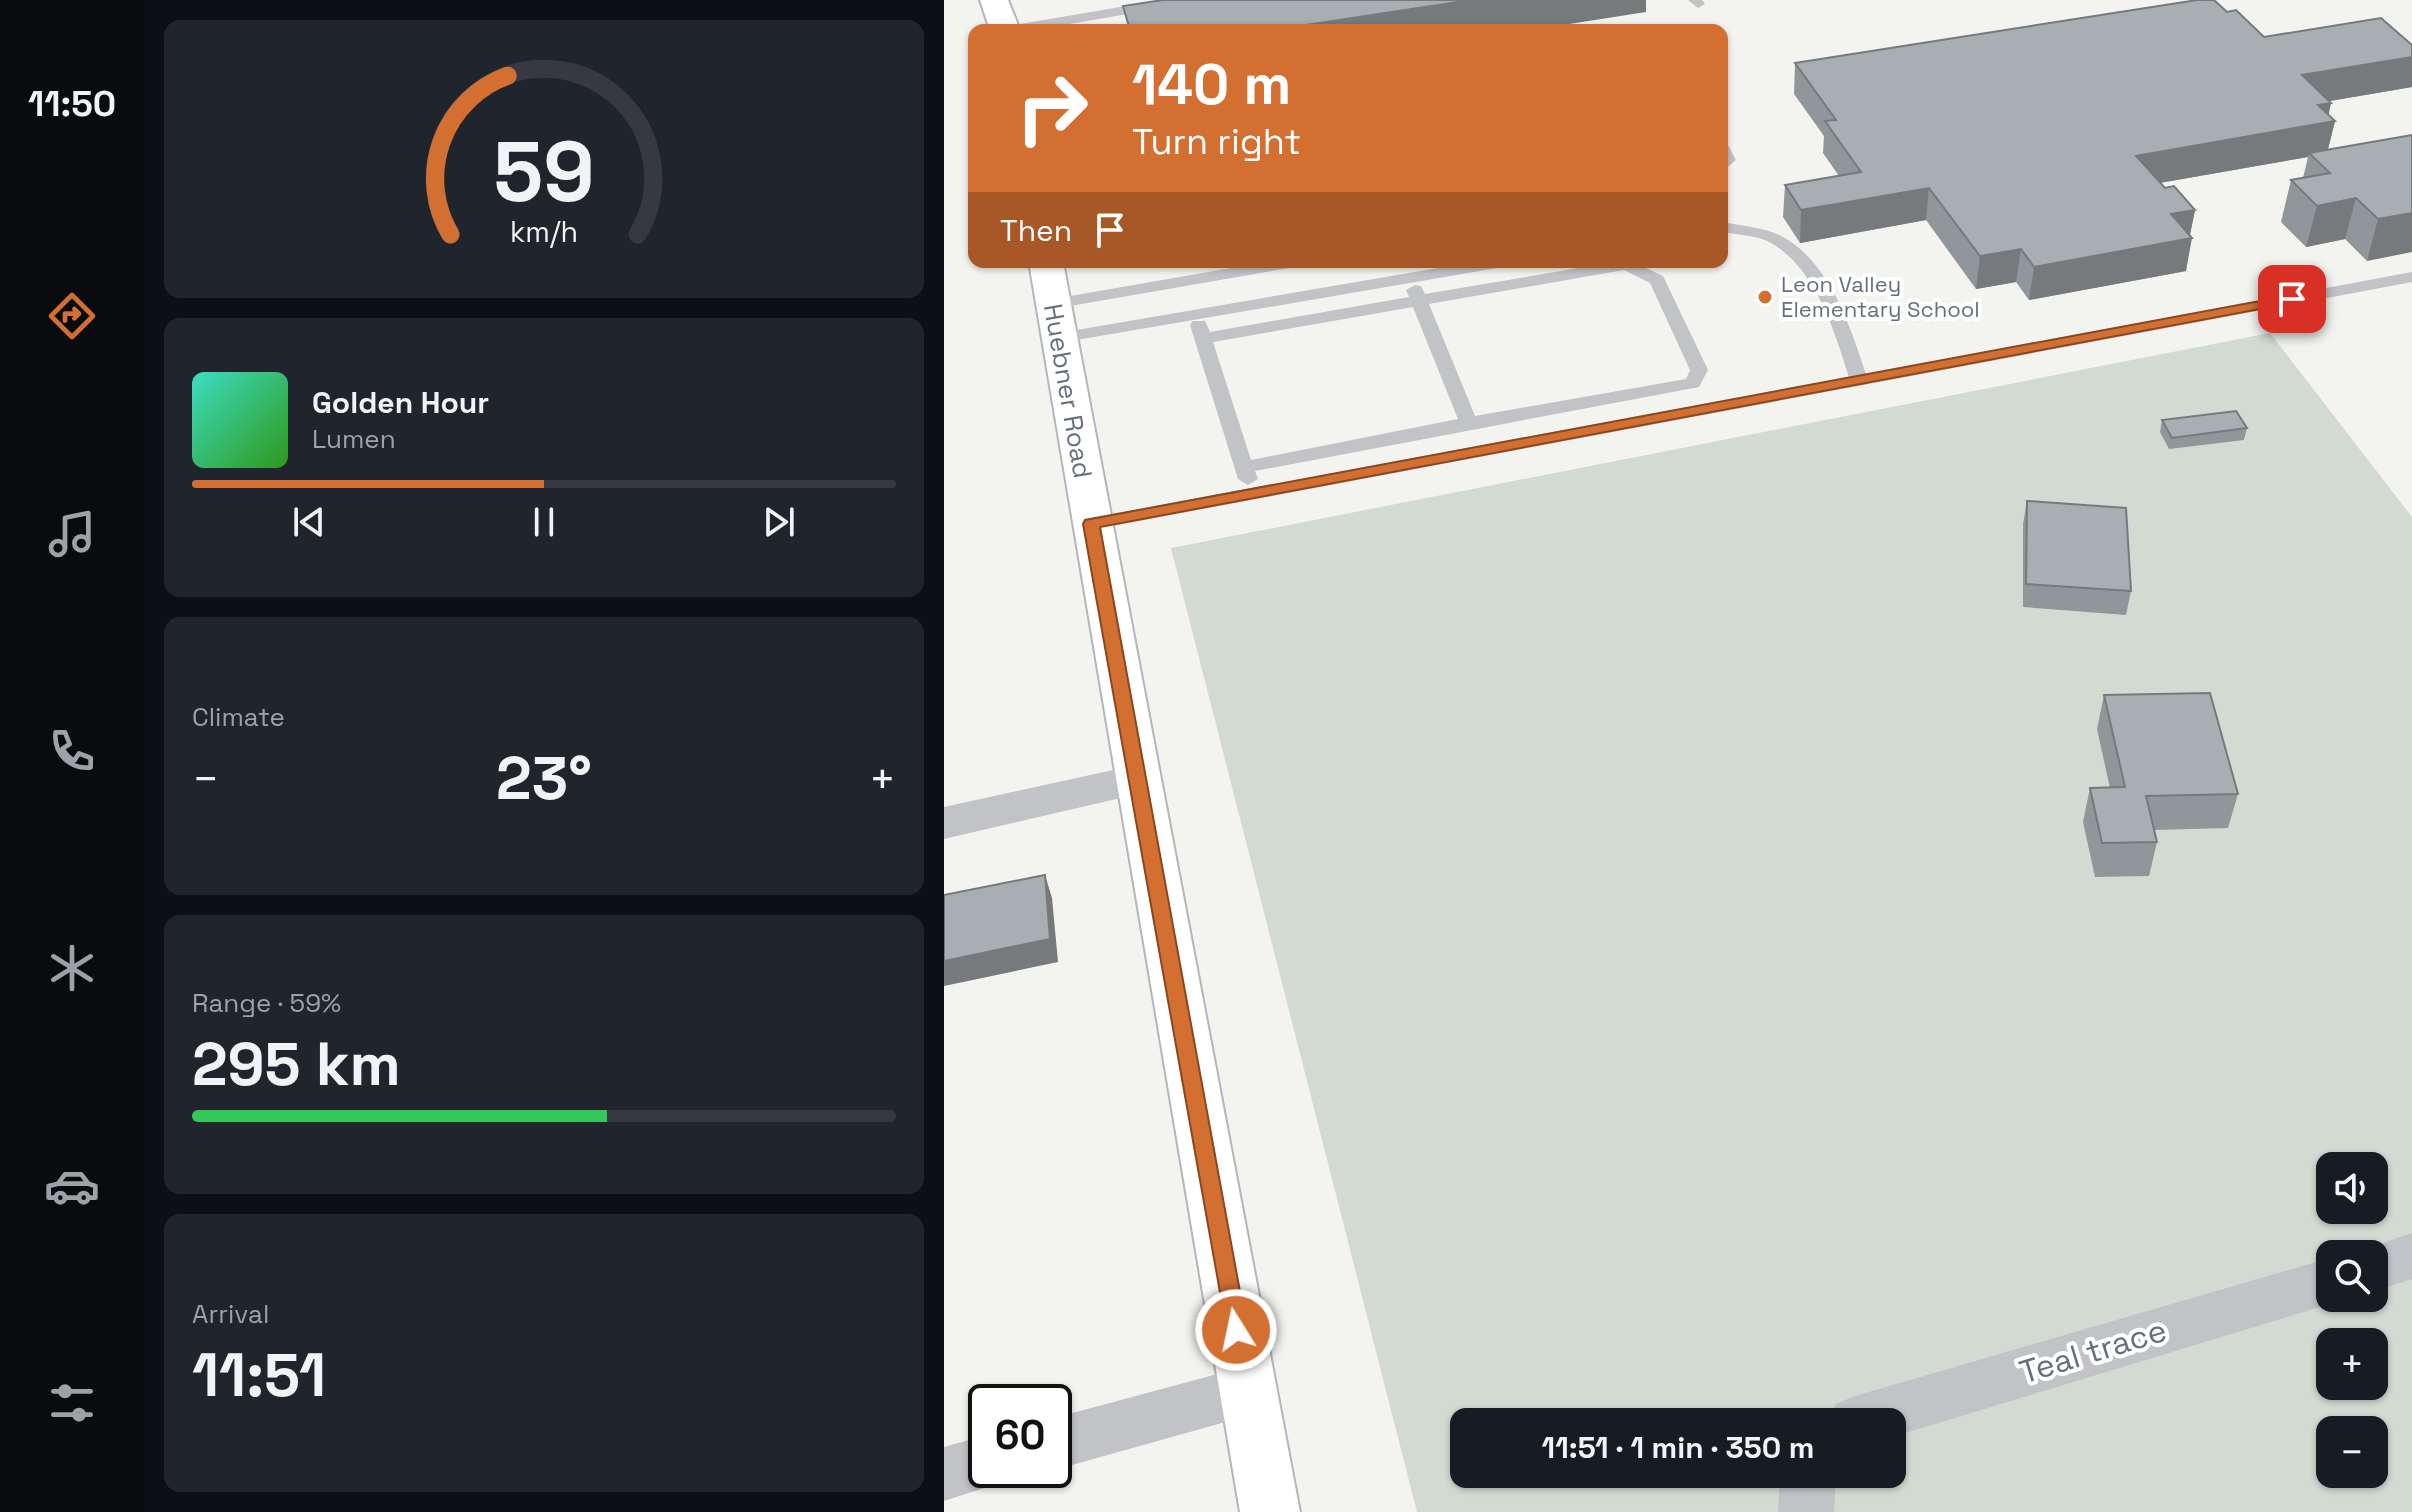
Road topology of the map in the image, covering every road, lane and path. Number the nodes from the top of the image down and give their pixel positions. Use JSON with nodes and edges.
{"nodes":[{"id":1,"x":994,"y":0,"type":"edge"},
{"id":2,"x":1003,"y":0,"type":"edge"},
{"id":3,"x":1186,"y":0,"type":"edge"},
{"id":4,"x":1004,"y":24,"type":"edge"},
{"id":5,"x":1043,"y":24,"type":"edge"},
{"id":6,"x":1728,"y":228,"type":"edge"},
{"id":7,"x":1258,"y":268,"type":"edge"},
{"id":8,"x":1466,"y":268,"type":"edge"},
{"id":9,"x":1608,"y":268,"type":"edge"},
{"id":10,"x":1632,"y":268,"type":"edge"},
{"id":11,"x":1410,"y":277,"type":"junction"},
{"id":12,"x":2412,"y":277,"type":"edge"},
{"id":13,"x":1419,"y":300,"type":"junction"},
{"id":14,"x":1053,"y":301,"type":"edge"},
{"id":15,"x":1194,"y":313,"type":"junction"},
{"id":16,"x":1203,"y":338,"type":"junction"},
{"id":17,"x":1858,"y":378,"type":"junction"},
{"id":18,"x":1469,"y":423,"type":"junction"},
{"id":19,"x":1245,"y":467,"type":"junction"},
{"id":20,"x":1254,"y":495,"type":"junction"},
{"id":21,"x":1091,"y":524,"type":"junction"},
{"id":22,"x":1136,"y":780,"type":"junction"},
{"id":23,"x":944,"y":823,"type":"edge"},
{"id":24,"x":2412,"y":1256,"type":"edge"},
{"id":25,"x":2388,"y":1264,"type":"edge"},
{"id":26,"x":2316,"y":1285,"type":"edge"},
{"id":27,"x":1247,"y":1391,"type":"junction"},
{"id":28,"x":1902,"y":1408,"type":"edge"},
{"id":29,"x":1072,"y":1439,"type":"edge"},
{"id":30,"x":968,"y":1467,"type":"edge"},
{"id":31,"x":944,"y":1474,"type":"edge"},
{"id":32,"x":1807,"y":1488,"type":"edge"},
{"id":33,"x":1270,"y":1512,"type":"edge"},
{"id":34,"x":1806,"y":1512,"type":"edge"}],
"edges":[{"from":1,"to":2,"type":"lane"},
{"from":1,"to":4,"type":"main road"},
{"from":3,"to":5,"type":"lane"},
{"from":6,"to":17,"type":"lane"},
{"from":7,"to":14,"type":"lane"},
{"from":8,"to":11,"type":"lane"},
{"from":9,"to":13,"type":"lane"},
{"from":10,"to":18,"type":"lane"},
{"from":11,"to":13,"type":"lane"},
{"from":11,"to":15,"type":"lane"},
{"from":12,"to":17,"type":"lane"},
{"from":13,"to":16,"type":"lane"},
{"from":13,"to":18,"type":"lane"},
{"from":14,"to":15,"type":"lane"},
{"from":14,"to":21,"type":"main road","name":"Huebner Road"},
{"from":15,"to":16,"type":"lane"},
{"from":16,"to":19,"type":"lane"},
{"from":17,"to":20,"type":"lane"},
{"from":18,"to":19,"type":"lane"},
{"from":19,"to":20,"type":"lane"},
{"from":20,"to":21,"type":"lane"},
{"from":21,"to":22,"type":"main road","name":"Huebner Road"},
{"from":22,"to":23,"type":"street"},
{"from":22,"to":27,"type":"main road","name":"Huebner Road"},
{"from":24,"to":25,"type":"street"},
{"from":26,"to":28,"type":"street","name":"Teal trace"},
{"from":27,"to":29,"type":"street"},
{"from":27,"to":33,"type":"main road","name":"Huebner Road"},
{"from":30,"to":31,"type":"street"},
{"from":32,"to":34,"type":"street"}]}
